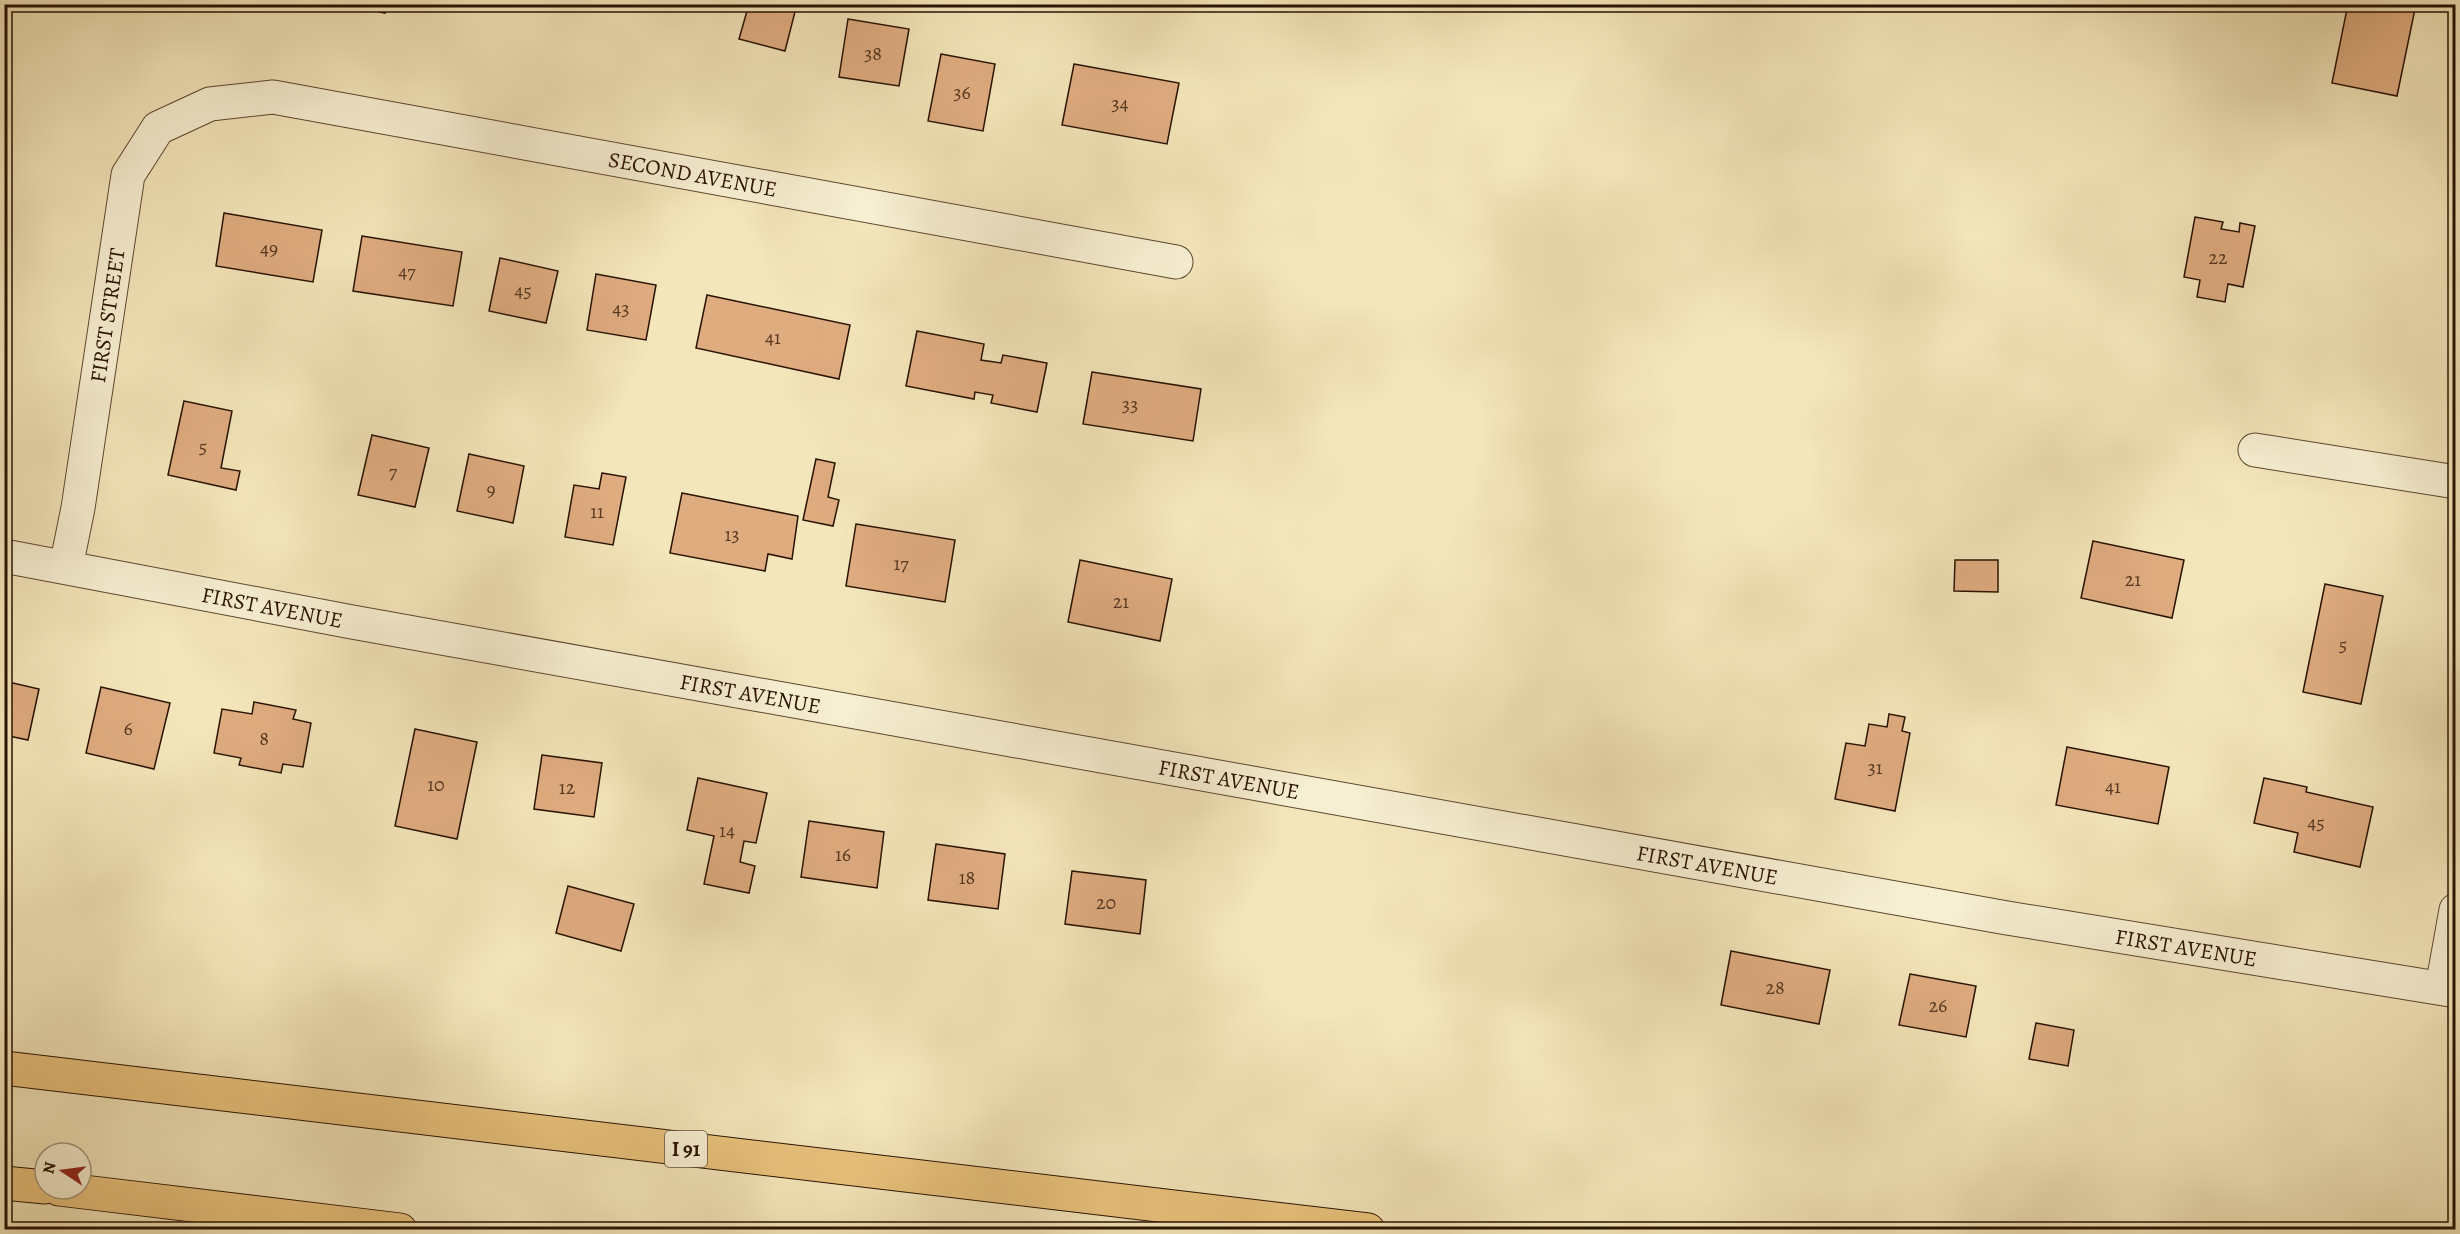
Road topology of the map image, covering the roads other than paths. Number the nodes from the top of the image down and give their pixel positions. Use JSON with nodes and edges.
{"nodes":[{"id":1,"x":210,"y":104,"type":"joint"},
{"id":2,"x":1176,"y":262,"type":"dead end"},
{"id":3,"x":2255,"y":450,"type":"dead end"},
{"id":4,"x":2456,"y":482,"type":"edge"},
{"id":5,"x":4,"y":556,"type":"edge"},
{"id":6,"x":66,"y":567,"type":"junction"},
{"id":7,"x":2456,"y":910,"type":"edge"},
{"id":8,"x":2449,"y":989,"type":"edge"},
{"id":9,"x":4,"y":1068,"type":"edge"},
{"id":10,"x":4,"y":1183,"type":"edge"},
{"id":11,"x":33,"y":1186,"type":"edge"},
{"id":12,"x":93,"y":1193,"type":"edge"},
{"id":13,"x":400,"y":1230,"type":"edge"},
{"id":14,"x":1368,"y":1230,"type":"edge"}],
"edges":[{"from":1,"to":2,"type":"street","name":"SECOND AVENUE"},
{"from":1,"to":6,"type":"street","name":"FIRST STREET"},
{"from":3,"to":4,"type":"street"},
{"from":5,"to":6,"type":"street","name":"FIRST AVENUE"},
{"from":6,"to":8,"type":"street","name":"FIRST AVENUE"},
{"from":7,"to":8,"type":"street"},
{"from":9,"to":14,"type":"highway","number":"I 91"},
{"from":10,"to":11,"type":"highway"},
{"from":12,"to":13,"type":"highway"}]}
